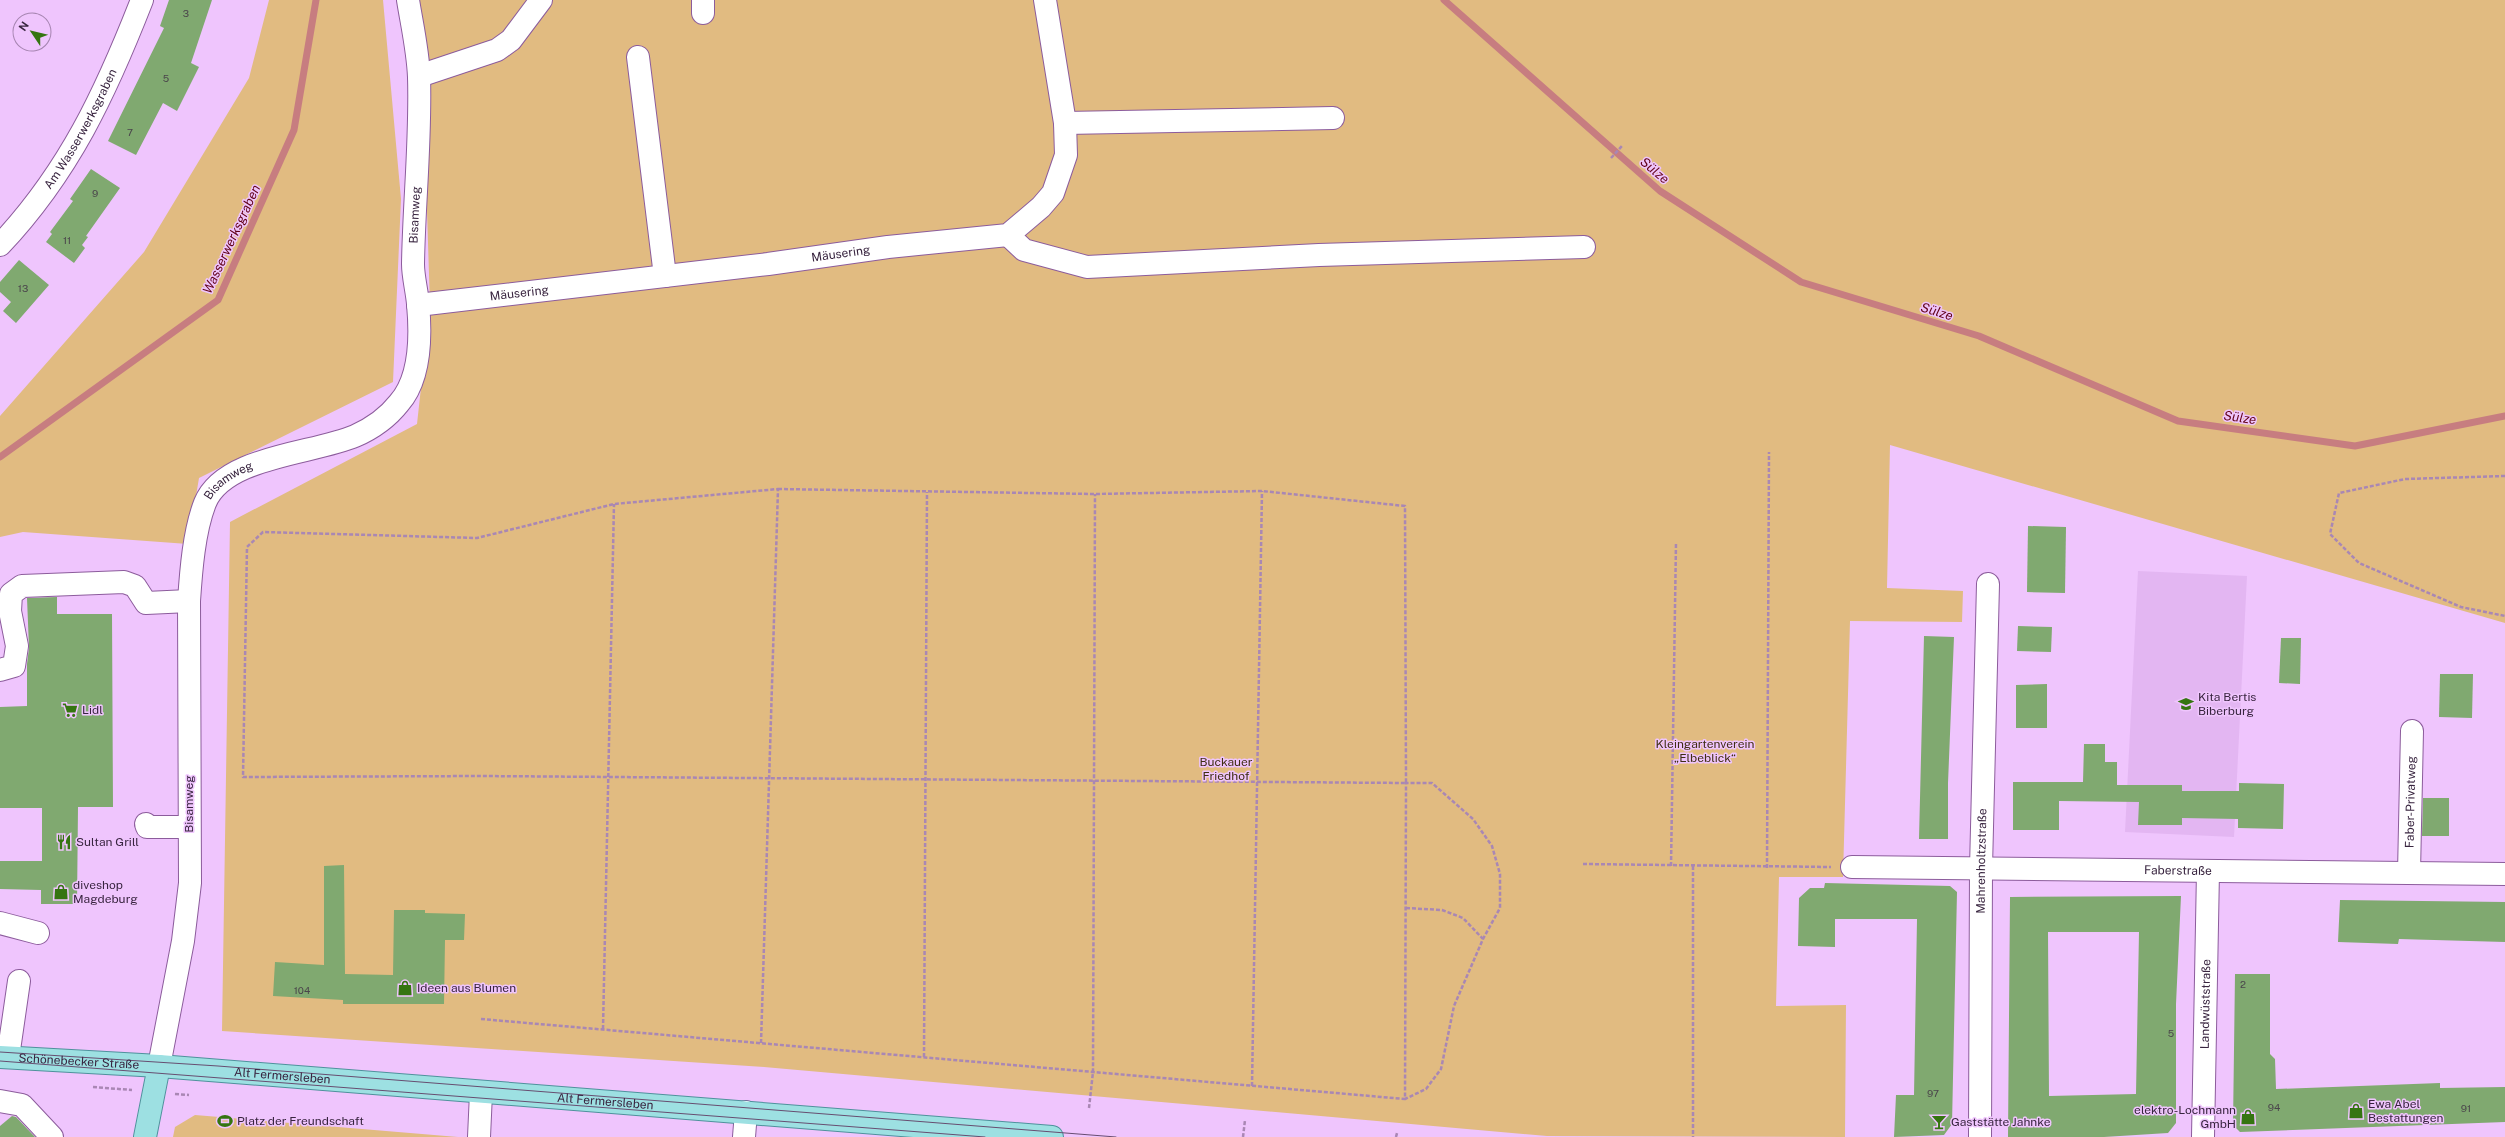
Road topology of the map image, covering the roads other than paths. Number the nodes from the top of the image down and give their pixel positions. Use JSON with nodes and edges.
{"nodes":[{"id":1,"x":142,"y":0,"type":"edge"},
{"id":2,"x":408,"y":0,"type":"edge"},
{"id":3,"x":541,"y":0,"type":"edge"},
{"id":4,"x":1045,"y":0,"type":"edge"},
{"id":5,"x":638,"y":57,"type":"dead end"},
{"id":6,"x":419,"y":76,"type":"junction"},
{"id":7,"x":1333,"y":118,"type":"dead end"},
{"id":8,"x":1065,"y":123,"type":"junction"},
{"id":9,"x":1008,"y":235,"type":"junction"},
{"id":10,"x":0,"y":245,"type":"edge"},
{"id":11,"x":1584,"y":247,"type":"dead end"},
{"id":12,"x":665,"y":276,"type":"junction"},
{"id":13,"x":418,"y":306,"type":"junction"},
{"id":14,"x":1988,"y":584,"type":"dead end"},
{"id":15,"x":189,"y":601,"type":"junction"},
{"id":16,"x":0,"y":670,"type":"edge"},
{"id":17,"x":2412,"y":732,"type":"dead end"},
{"id":18,"x":146,"y":824,"type":"dead end"},
{"id":19,"x":189,"y":827,"type":"junction"},
{"id":20,"x":1852,"y":867,"type":"road end"},
{"id":21,"x":1981,"y":868,"type":"junction"},
{"id":22,"x":2208,"y":870,"type":"junction"},
{"id":23,"x":2409,"y":873,"type":"junction"},
{"id":24,"x":2505,"y":874,"type":"edge"},
{"id":25,"x":0,"y":923,"type":"edge"},
{"id":26,"x":38,"y":933,"type":"dead end"},
{"id":27,"x":19,"y":981,"type":"dead end"},
{"id":28,"x":4,"y":1057,"type":"edge"},
{"id":29,"x":159,"y":1066,"type":"junction"},
{"id":30,"x":481,"y":1093,"type":"junction"},
{"id":31,"x":0,"y":1101,"type":"edge"},
{"id":32,"x":746,"y":1112,"type":"junction"},
{"id":33,"x":52,"y":1137,"type":"edge"},
{"id":34,"x":144,"y":1137,"type":"edge"},
{"id":35,"x":479,"y":1137,"type":"edge"},
{"id":36,"x":744,"y":1137,"type":"edge"},
{"id":37,"x":1052,"y":1137,"type":"edge"},
{"id":38,"x":1980,"y":1137,"type":"edge"},
{"id":39,"x":2203,"y":1137,"type":"edge"}],
"edges":[{"from":1,"to":10,"type":"street","name":"Am Wasserwerksgraben"},
{"from":2,"to":6,"type":"street","name":"Bisamweg"},
{"from":3,"to":6,"type":"street"},
{"from":4,"to":8,"type":"street"},
{"from":5,"to":12,"type":"street"},
{"from":6,"to":13,"type":"street","name":"Bisamweg"},
{"from":7,"to":8,"type":"street"},
{"from":8,"to":9,"type":"street"},
{"from":9,"to":11,"type":"street"},
{"from":9,"to":12,"type":"street","name":"Mäusering"},
{"from":12,"to":13,"type":"street","name":"Mäusering"},
{"from":13,"to":15,"type":"street","name":"Bisamweg"},
{"from":14,"to":21,"type":"street","name":"Mahrenholtzstraße"},
{"from":15,"to":16,"type":"street"},
{"from":15,"to":19,"type":"street","name":"Bisamweg"},
{"from":17,"to":23,"type":"street","name":"Faber-Privatweg"},
{"from":18,"to":19,"type":"street"},
{"from":19,"to":29,"type":"street","name":"Bisamweg"},
{"from":20,"to":21,"type":"street","name":"Faberstraße"},
{"from":21,"to":22,"type":"street","name":"Faberstraße"},
{"from":21,"to":38,"type":"street","name":"Mahrenholtzstraße"},
{"from":22,"to":23,"type":"street","name":"Faberstraße"},
{"from":22,"to":39,"type":"street","name":"Landwüststraße"},
{"from":23,"to":24,"type":"street","name":"Faberstraße"},
{"from":25,"to":26,"type":"street"},
{"from":27,"to":28,"type":"street"},
{"from":28,"to":29,"type":"main road","name":"Schönebecker Straße"},
{"from":29,"to":30,"type":"main road","name":"Alt Fermersleben"},
{"from":29,"to":34,"type":"main road"},
{"from":30,"to":32,"type":"main road","name":"Alt Fermersleben"},
{"from":30,"to":35,"type":"street"},
{"from":31,"to":33,"type":"street"},
{"from":32,"to":36,"type":"street"},
{"from":32,"to":37,"type":"main road","name":"Alt Fermersleben"}]}
